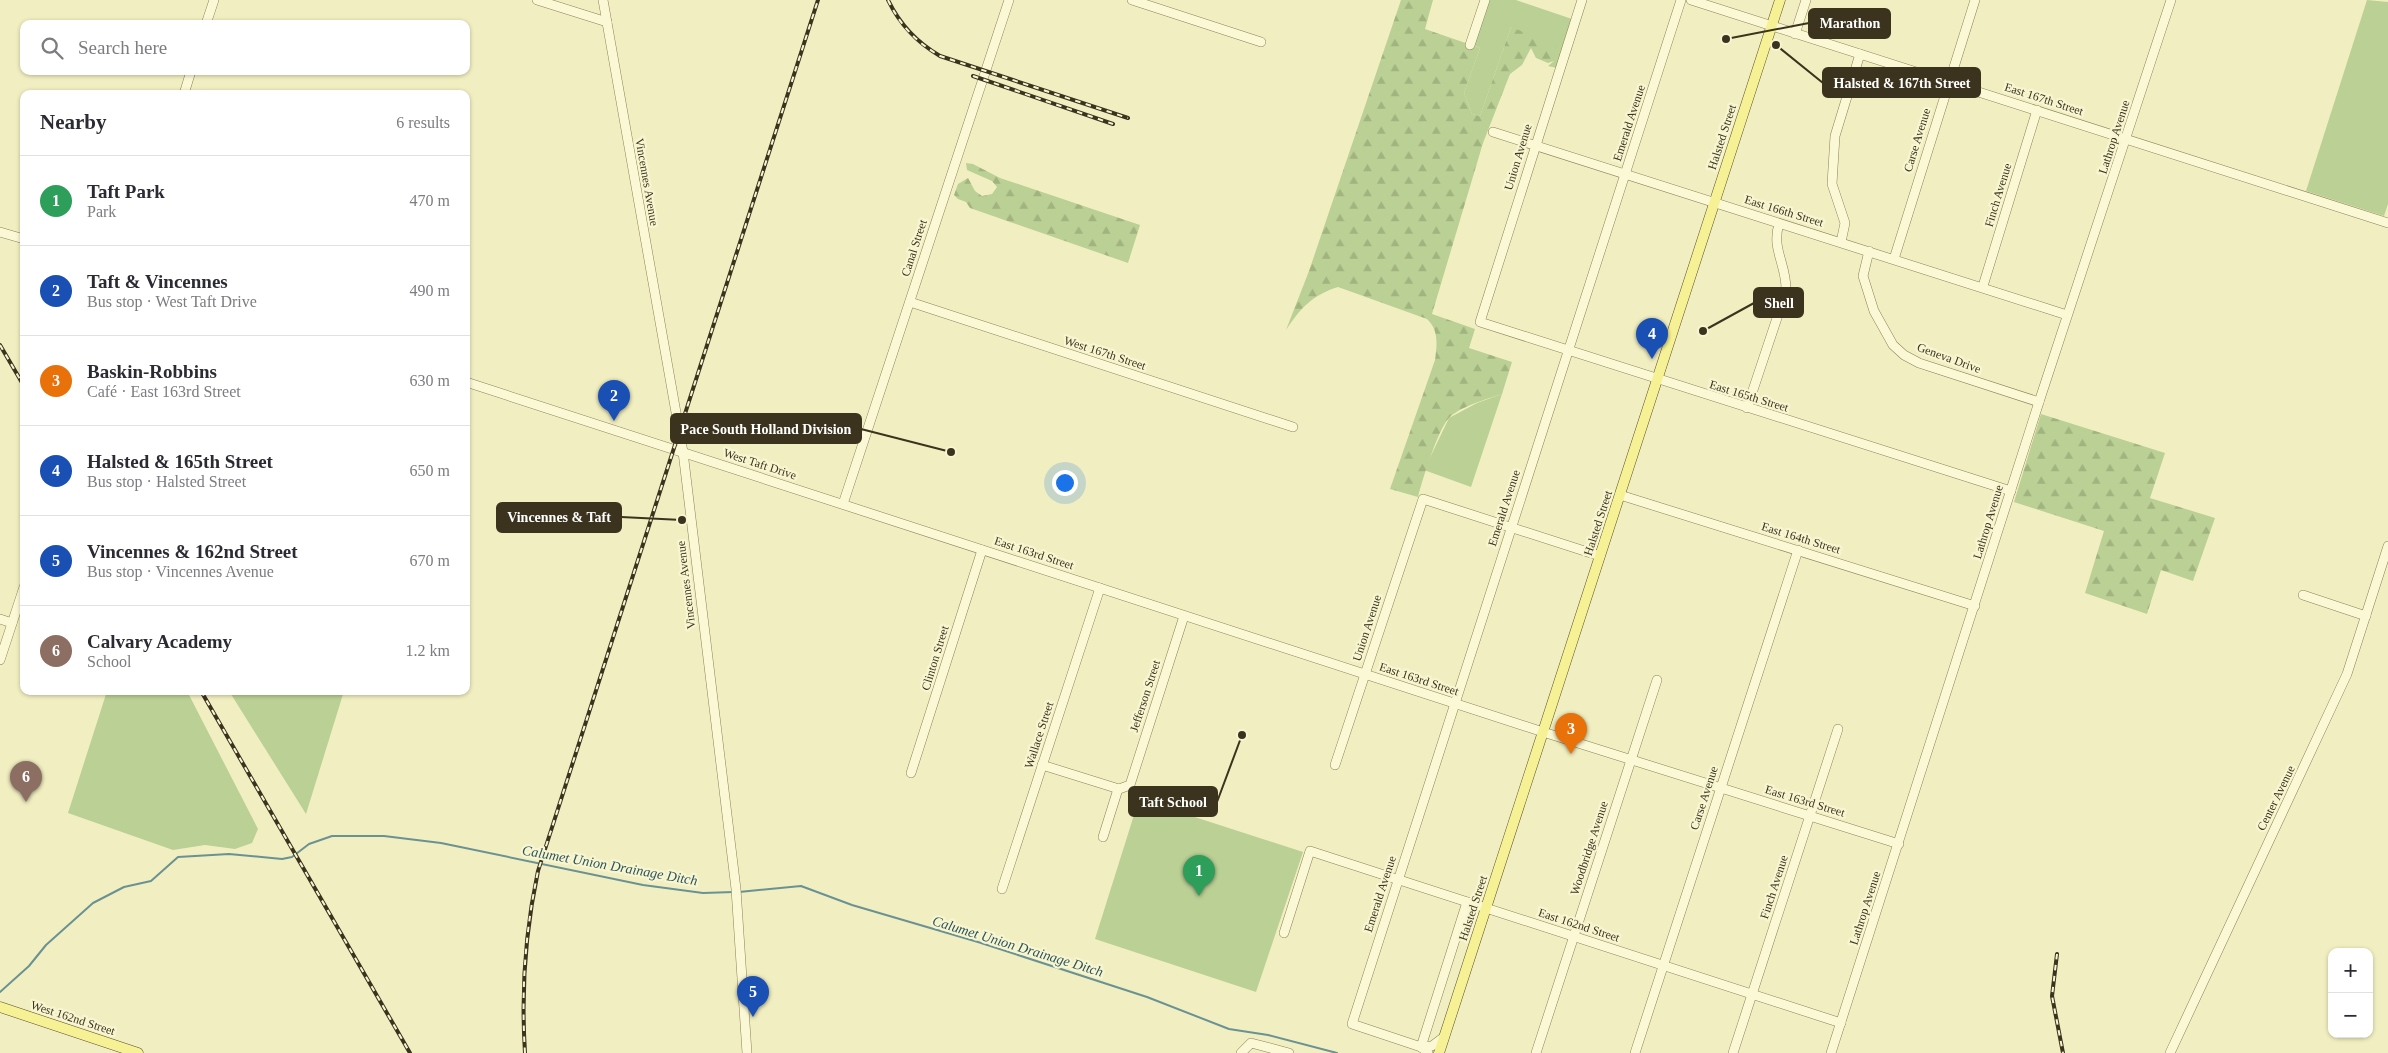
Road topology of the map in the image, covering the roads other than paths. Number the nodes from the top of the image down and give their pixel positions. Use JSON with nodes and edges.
{"nodes":[{"id":1,"x":214,"y":0,"type":"edge"},
{"id":2,"x":536,"y":0,"type":"edge"},
{"id":3,"x":603,"y":0,"type":"edge"},
{"id":4,"x":1010,"y":0,"type":"edge"},
{"id":5,"x":1132,"y":0,"type":"edge"},
{"id":6,"x":1485,"y":0,"type":"edge"},
{"id":7,"x":1582,"y":0,"type":"edge"},
{"id":8,"x":1681,"y":0,"type":"edge"},
{"id":9,"x":1691,"y":0,"type":"edge"},
{"id":10,"x":1780,"y":0,"type":"edge"},
{"id":11,"x":1806,"y":0,"type":"edge"},
{"id":12,"x":1975,"y":0,"type":"edge"},
{"id":13,"x":2172,"y":0,"type":"edge"},
{"id":14,"x":1153,"y":3,"type":"edge"},
{"id":15,"x":207,"y":20,"type":"edge"},
{"id":16,"x":607,"y":22,"type":"junction"},
{"id":17,"x":1772,"y":26,"type":"junction"},
{"id":18,"x":1795,"y":34,"type":"junction"},
{"id":19,"x":1261,"y":42,"type":"dead end"},
{"id":20,"x":1470,"y":44,"type":"dead end"},
{"id":21,"x":1860,"y":54,"type":"junction"},
{"id":22,"x":190,"y":75,"type":"edge"},
{"id":23,"x":1949,"y":82,"type":"junction"},
{"id":24,"x":185,"y":90,"type":"edge"},
{"id":25,"x":2037,"y":110,"type":"junction"},
{"id":26,"x":1492,"y":132,"type":"dead end"},
{"id":27,"x":2127,"y":139,"type":"junction"},
{"id":28,"x":1534,"y":146,"type":"junction"},
{"id":29,"x":1625,"y":175,"type":"junction"},
{"id":30,"x":1714,"y":203,"type":"junction"},
{"id":31,"x":2388,"y":223,"type":"edge"},
{"id":32,"x":1779,"y":224,"type":"junction"},
{"id":33,"x":0,"y":232,"type":"edge"},
{"id":34,"x":20,"y":238,"type":"edge"},
{"id":35,"x":1841,"y":242,"type":"junction"},
{"id":36,"x":1868,"y":251,"type":"junction"},
{"id":37,"x":1894,"y":259,"type":"junction"},
{"id":38,"x":1983,"y":286,"type":"junction"},
{"id":39,"x":910,"y":302,"type":"junction"},
{"id":40,"x":2067,"y":315,"type":"junction"},
{"id":41,"x":1480,"y":322,"type":"joint"},
{"id":42,"x":1568,"y":351,"type":"junction"},
{"id":43,"x":1657,"y":380,"type":"junction"},
{"id":44,"x":470,"y":383,"type":"edge"},
{"id":45,"x":2039,"y":402,"type":"junction"},
{"id":46,"x":1747,"y":408,"type":"junction"},
{"id":47,"x":1293,"y":427,"type":"dead end"},
{"id":48,"x":682,"y":452,"type":"junction"},
{"id":49,"x":2011,"y":491,"type":"junction"},
{"id":50,"x":1620,"y":494,"type":"junction"},
{"id":51,"x":843,"y":504,"type":"junction"},
{"id":52,"x":1511,"y":528,"type":"junction"},
{"id":53,"x":932,"y":534,"type":"joint"},
{"id":54,"x":2388,"y":546,"type":"edge"},
{"id":55,"x":982,"y":550,"type":"junction"},
{"id":56,"x":1798,"y":550,"type":"junction"},
{"id":57,"x":1600,"y":556,"type":"junction"},
{"id":58,"x":1100,"y":588,"type":"junction"},
{"id":59,"x":2303,"y":595,"type":"dead end"},
{"id":60,"x":20,"y":599,"type":"edge"},
{"id":61,"x":1975,"y":606,"type":"junction"},
{"id":62,"x":1184,"y":616,"type":"junction"},
{"id":63,"x":2366,"y":616,"type":"junction"},
{"id":64,"x":0,"y":619,"type":"edge"},
{"id":65,"x":12,"y":623,"type":"junction"},
{"id":66,"x":0,"y":660,"type":"edge"},
{"id":67,"x":1365,"y":674,"type":"junction"},
{"id":68,"x":1657,"y":680,"type":"dead end"},
{"id":69,"x":1454,"y":703,"type":"junction"},
{"id":70,"x":1838,"y":729,"type":"dead end"},
{"id":71,"x":1543,"y":732,"type":"junction"},
{"id":72,"x":1631,"y":760,"type":"junction"},
{"id":73,"x":1042,"y":765,"type":"junction"},
{"id":74,"x":1335,"y":765,"type":"dead end"},
{"id":75,"x":911,"y":773,"type":"dead end"},
{"id":76,"x":1721,"y":788,"type":"junction"},
{"id":77,"x":1118,"y":789,"type":"junction"},
{"id":78,"x":1810,"y":816,"type":"junction"},
{"id":79,"x":1103,"y":837,"type":"dead end"},
{"id":80,"x":1899,"y":844,"type":"junction"},
{"id":81,"x":1397,"y":879,"type":"junction"},
{"id":82,"x":1002,"y":889,"type":"dead end"},
{"id":83,"x":1467,"y":902,"type":"junction"},
{"id":84,"x":1486,"y":908,"type":"junction"},
{"id":85,"x":1284,"y":933,"type":"dead end"},
{"id":86,"x":1574,"y":937,"type":"junction"},
{"id":87,"x":1663,"y":966,"type":"junction"},
{"id":88,"x":1752,"y":994,"type":"junction"},
{"id":89,"x":0,"y":1007,"type":"edge"},
{"id":90,"x":1840,"y":1023,"type":"junction"},
{"id":91,"x":1444,"y":1037,"type":"junction"},
{"id":92,"x":113,"y":1049,"type":"edge"},
{"id":93,"x":1424,"y":1050,"type":"edge"},
{"id":94,"x":1242,"y":1051,"type":"edge"},
{"id":95,"x":138,"y":1053,"type":"edge"},
{"id":96,"x":747,"y":1053,"type":"edge"},
{"id":97,"x":1289,"y":1053,"type":"edge"},
{"id":98,"x":1439,"y":1053,"type":"edge"},
{"id":99,"x":1536,"y":1053,"type":"edge"},
{"id":100,"x":1635,"y":1053,"type":"edge"},
{"id":101,"x":1733,"y":1053,"type":"edge"},
{"id":102,"x":1831,"y":1053,"type":"edge"},
{"id":103,"x":2170,"y":1053,"type":"edge"}],
"edges":[{"from":1,"to":15,"type":"street"},
{"from":2,"to":16,"type":"street"},
{"from":3,"to":16,"type":"street","name":"Vincennes Avenue"},
{"from":4,"to":39,"type":"street","name":"Canal Street"},
{"from":5,"to":14,"type":"street"},
{"from":6,"to":20,"type":"street"},
{"from":7,"to":28,"type":"street","name":"Union Avenue"},
{"from":8,"to":29,"type":"street","name":"Emerald Avenue"},
{"from":9,"to":17,"type":"street","name":"East 167th Street"},
{"from":10,"to":17,"type":"main road","name":"Halsted Street"},
{"from":11,"to":18,"type":"street"},
{"from":12,"to":23,"type":"street","name":"Carse Avenue"},
{"from":13,"to":27,"type":"street","name":"Lathrop Avenue"},
{"from":14,"to":19,"type":"street"},
{"from":16,"to":48,"type":"street","name":"Vincennes Avenue"},
{"from":17,"to":18,"type":"street","name":"East 167th Street"},
{"from":17,"to":30,"type":"main road","name":"Halsted Street"},
{"from":18,"to":21,"type":"street","name":"East 167th Street"},
{"from":21,"to":23,"type":"street","name":"East 167th Street"},
{"from":21,"to":35,"type":"street"},
{"from":22,"to":24,"type":"street"},
{"from":23,"to":25,"type":"street","name":"East 167th Street"},
{"from":23,"to":37,"type":"street","name":"Carse Avenue"},
{"from":25,"to":27,"type":"street","name":"East 167th Street"},
{"from":25,"to":38,"type":"street","name":"Finch Avenue"},
{"from":26,"to":28,"type":"street","name":"East 166th Street"},
{"from":27,"to":31,"type":"street","name":"East 167th Street"},
{"from":27,"to":40,"type":"street","name":"Lathrop Avenue"},
{"from":28,"to":29,"type":"street","name":"East 166th Street"},
{"from":28,"to":41,"type":"street","name":"Union Avenue"},
{"from":29,"to":30,"type":"street","name":"East 166th Street"},
{"from":29,"to":42,"type":"street","name":"Emerald Avenue"},
{"from":30,"to":32,"type":"street","name":"East 166th Street"},
{"from":30,"to":43,"type":"main road","name":"Halsted Street"},
{"from":32,"to":35,"type":"street","name":"East 166th Street"},
{"from":32,"to":46,"type":"street"},
{"from":33,"to":34,"type":"street"},
{"from":35,"to":36,"type":"street","name":"East 166th Street"},
{"from":36,"to":37,"type":"street","name":"East 166th Street"},
{"from":36,"to":45,"type":"street","name":"Geneva Drive"},
{"from":37,"to":38,"type":"street","name":"East 166th Street"},
{"from":38,"to":40,"type":"street","name":"East 166th Street"},
{"from":39,"to":47,"type":"street","name":"West 167th Street"},
{"from":39,"to":51,"type":"street","name":"Canal Street"},
{"from":40,"to":45,"type":"street","name":"Lathrop Avenue"},
{"from":41,"to":42,"type":"street","name":"East 165th Street"},
{"from":42,"to":43,"type":"street","name":"East 165th Street"},
{"from":42,"to":52,"type":"street","name":"Emerald Avenue"},
{"from":43,"to":46,"type":"street","name":"East 165th Street"},
{"from":43,"to":50,"type":"main road","name":"Halsted Street"},
{"from":44,"to":48,"type":"street","name":"West Taft Drive"},
{"from":45,"to":49,"type":"street","name":"Lathrop Avenue"},
{"from":46,"to":49,"type":"street","name":"East 165th Street"},
{"from":48,"to":51,"type":"street","name":"West Taft Drive"},
{"from":48,"to":96,"type":"street","name":"Vincennes Avenue"},
{"from":49,"to":61,"type":"street","name":"Lathrop Avenue"},
{"from":50,"to":56,"type":"street","name":"East 164th Street"},
{"from":50,"to":57,"type":"main road","name":"Halsted Street"},
{"from":51,"to":53,"type":"street","name":"West Taft Drive"},
{"from":52,"to":57,"type":"street"},
{"from":52,"to":67,"type":"street","name":"Union Avenue"},
{"from":52,"to":69,"type":"street","name":"Emerald Avenue"},
{"from":53,"to":55,"type":"street","name":"East 163rd Street"},
{"from":54,"to":63,"type":"street","name":"Center Avenue"},
{"from":55,"to":58,"type":"street","name":"East 163rd Street"},
{"from":55,"to":75,"type":"street","name":"Clinton Street"},
{"from":56,"to":61,"type":"street","name":"East 164th Street"},
{"from":56,"to":76,"type":"street","name":"Carse Avenue"},
{"from":57,"to":71,"type":"main road","name":"Halsted Street"},
{"from":58,"to":62,"type":"street","name":"East 163rd Street"},
{"from":58,"to":73,"type":"street","name":"Wallace Street"},
{"from":59,"to":63,"type":"street"},
{"from":60,"to":65,"type":"street"},
{"from":61,"to":80,"type":"street","name":"Lathrop Avenue"},
{"from":62,"to":67,"type":"street","name":"East 163rd Street"},
{"from":62,"to":77,"type":"street","name":"Jefferson Street"},
{"from":63,"to":103,"type":"street","name":"Center Avenue"},
{"from":64,"to":65,"type":"street"},
{"from":65,"to":66,"type":"street"},
{"from":67,"to":69,"type":"street","name":"East 163rd Street"},
{"from":67,"to":74,"type":"street","name":"Union Avenue"},
{"from":68,"to":72,"type":"street","name":"Woodbridge Avenue"},
{"from":69,"to":71,"type":"street","name":"East 163rd Street"},
{"from":69,"to":81,"type":"street","name":"Emerald Avenue"},
{"from":70,"to":78,"type":"street","name":"Finch Avenue"},
{"from":71,"to":72,"type":"street","name":"East 163rd Street"},
{"from":71,"to":84,"type":"main road","name":"Halsted Street"},
{"from":72,"to":76,"type":"street","name":"East 163rd Street"},
{"from":72,"to":86,"type":"street","name":"Woodbridge Avenue"},
{"from":73,"to":77,"type":"street"},
{"from":73,"to":82,"type":"street","name":"Wallace Street"},
{"from":76,"to":78,"type":"street","name":"East 163rd Street"},
{"from":76,"to":87,"type":"street","name":"Carse Avenue"},
{"from":77,"to":79,"type":"street"},
{"from":78,"to":80,"type":"street","name":"East 163rd Street"},
{"from":78,"to":88,"type":"street","name":"Finch Avenue"},
{"from":80,"to":90,"type":"street","name":"Lathrop Avenue"},
{"from":81,"to":83,"type":"street","name":"East 162nd Street"},
{"from":81,"to":85,"type":"street","name":"East 162nd Street"},
{"from":81,"to":93,"type":"street","name":"Emerald Avenue"},
{"from":83,"to":84,"type":"street","name":"East 162nd Street"},
{"from":83,"to":93,"type":"street","name":"Halsted Street"},
{"from":84,"to":86,"type":"street","name":"East 162nd Street"},
{"from":84,"to":91,"type":"main road","name":"Halsted Street"},
{"from":86,"to":87,"type":"street","name":"East 162nd Street"},
{"from":86,"to":99,"type":"street","name":"Woodbridge Avenue"},
{"from":87,"to":88,"type":"street","name":"East 162nd Street"},
{"from":87,"to":100,"type":"street","name":"Carse Avenue"},
{"from":88,"to":90,"type":"street","name":"East 162nd Street"},
{"from":88,"to":101,"type":"street","name":"Finch Avenue"},
{"from":89,"to":92,"type":"main road","name":"West 162nd Street"},
{"from":90,"to":102,"type":"street","name":"Lathrop Avenue"},
{"from":91,"to":93,"type":"street"},
{"from":91,"to":98,"type":"main road","name":"Halsted Street"},
{"from":92,"to":95,"type":"main road","name":"West 162nd Street"},
{"from":94,"to":97,"type":"street"}]}
